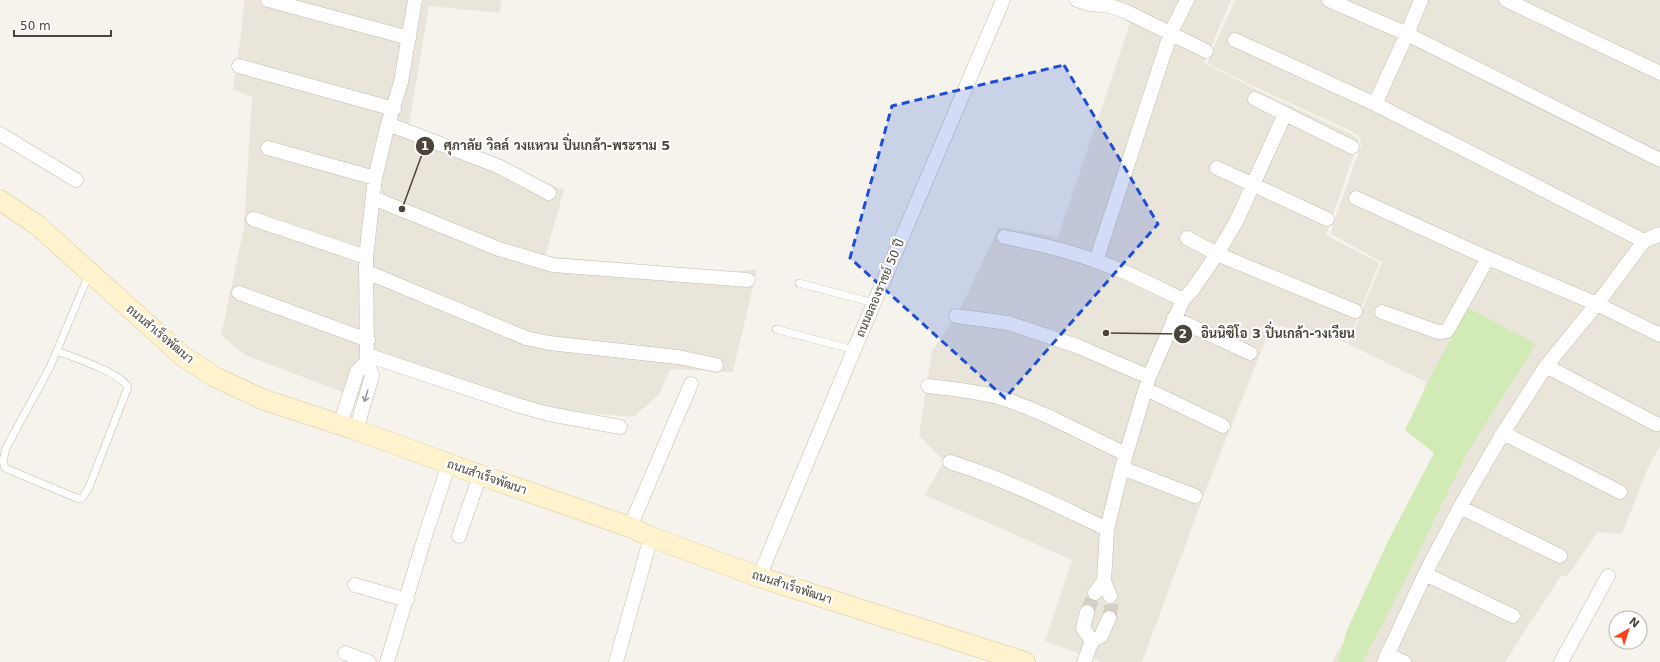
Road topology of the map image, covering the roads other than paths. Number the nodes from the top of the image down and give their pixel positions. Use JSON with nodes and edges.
{"nodes":[{"id":1,"x":268,"y":0,"type":"edge"},
{"id":2,"x":415,"y":0,"type":"edge"},
{"id":3,"x":1003,"y":0,"type":"edge"},
{"id":4,"x":1077,"y":0,"type":"edge"},
{"id":5,"x":1186,"y":0,"type":"edge"},
{"id":6,"x":1329,"y":0,"type":"edge"},
{"id":7,"x":1421,"y":0,"type":"edge"},
{"id":8,"x":1506,"y":0,"type":"edge"},
{"id":9,"x":1171,"y":32,"type":"junction"},
{"id":10,"x":1407,"y":34,"type":"junction"},
{"id":11,"x":409,"y":38,"type":"junction"},
{"id":12,"x":1236,"y":40,"type":"dead end"},
{"id":13,"x":1206,"y":51,"type":"dead end"},
{"id":14,"x":239,"y":66,"type":"dead end"},
{"id":15,"x":1660,"y":74,"type":"edge"},
{"id":16,"x":1255,"y":100,"type":"dead end"},
{"id":17,"x":1375,"y":104,"type":"junction"},
{"id":18,"x":394,"y":109,"type":"junction"},
{"id":19,"x":1285,"y":114,"type":"junction"},
{"id":20,"x":388,"y":124,"type":"junction"},
{"id":21,"x":0,"y":134,"type":"edge"},
{"id":22,"x":1352,"y":147,"type":"dead end"},
{"id":23,"x":268,"y":148,"type":"dead end"},
{"id":24,"x":1660,"y":160,"type":"edge"},
{"id":25,"x":1217,"y":168,"type":"dead end"},
{"id":26,"x":375,"y":178,"type":"junction"},
{"id":27,"x":76,"y":180,"type":"dead end"},
{"id":28,"x":1252,"y":185,"type":"junction"},
{"id":29,"x":548,"y":193,"type":"dead end"},
{"id":30,"x":373,"y":198,"type":"junction"},
{"id":31,"x":1356,"y":198,"type":"dead end"},
{"id":32,"x":0,"y":200,"type":"edge"},
{"id":33,"x":1327,"y":219,"type":"dead end"},
{"id":34,"x":253,"y":220,"type":"dead end"},
{"id":35,"x":1660,"y":234,"type":"edge"},
{"id":36,"x":1004,"y":237,"type":"dead end"},
{"id":37,"x":1186,"y":238,"type":"dead end"},
{"id":38,"x":1644,"y":241,"type":"junction"},
{"id":39,"x":1217,"y":254,"type":"junction"},
{"id":40,"x":366,"y":257,"type":"junction"},
{"id":41,"x":1488,"y":258,"type":"junction"},
{"id":42,"x":1096,"y":261,"type":"junction"},
{"id":43,"x":367,"y":272,"type":"junction"},
{"id":44,"x":89,"y":273,"type":"junction"},
{"id":45,"x":748,"y":280,"type":"dead end"},
{"id":46,"x":799,"y":283,"type":"dead end"},
{"id":47,"x":239,"y":293,"type":"dead end"},
{"id":48,"x":1183,"y":300,"type":"junction"},
{"id":49,"x":874,"y":303,"type":"junction"},
{"id":50,"x":1597,"y":304,"type":"junction"},
{"id":51,"x":1355,"y":311,"type":"dead end"},
{"id":52,"x":1382,"y":312,"type":"dead end"},
{"id":53,"x":956,"y":316,"type":"dead end"},
{"id":54,"x":1174,"y":318,"type":"junction"},
{"id":55,"x":776,"y":329,"type":"dead end"},
{"id":56,"x":1660,"y":335,"type":"edge"},
{"id":57,"x":368,"y":340,"type":"junction"},
{"id":58,"x":854,"y":350,"type":"junction"},
{"id":59,"x":57,"y":351,"type":"junction"},
{"id":60,"x":1250,"y":352,"type":"dead end"},
{"id":61,"x":367,"y":358,"type":"junction"},
{"id":62,"x":716,"y":365,"type":"dead end"},
{"id":63,"x":1546,"y":366,"type":"junction"},
{"id":64,"x":1147,"y":383,"type":"junction"},
{"id":65,"x":691,"y":384,"type":"dead end"},
{"id":66,"x":928,"y":386,"type":"dead end"},
{"id":67,"x":1656,"y":424,"type":"dead end"},
{"id":68,"x":1223,"y":426,"type":"dead end"},
{"id":69,"x":620,"y":427,"type":"dead end"},
{"id":70,"x":348,"y":428,"type":"junction"},
{"id":71,"x":1502,"y":433,"type":"junction"},
{"id":72,"x":1126,"y":454,"type":"junction"},
{"id":73,"x":950,"y":462,"type":"dead end"},
{"id":74,"x":449,"y":464,"type":"junction"},
{"id":75,"x":1122,"y":468,"type":"junction"},
{"id":76,"x":480,"y":475,"type":"junction"},
{"id":77,"x":1620,"y":492,"type":"dead end"},
{"id":78,"x":1195,"y":496,"type":"dead end"},
{"id":79,"x":1460,"y":507,"type":"junction"},
{"id":80,"x":630,"y":526,"type":"junction"},
{"id":81,"x":1107,"y":529,"type":"junction"},
{"id":82,"x":459,"y":536,"type":"dead end"},
{"id":83,"x":651,"y":537,"type":"junction"},
{"id":84,"x":1560,"y":556,"type":"dead end"},
{"id":85,"x":1425,"y":574,"type":"junction"},
{"id":86,"x":1608,"y":576,"type":"dead end"},
{"id":87,"x":759,"y":577,"type":"junction"},
{"id":88,"x":1104,"y":581,"type":"junction"},
{"id":89,"x":355,"y":585,"type":"dead end"},
{"id":90,"x":1095,"y":593,"type":"tunnel mouth"},
{"id":91,"x":1110,"y":596,"type":"tunnel mouth"},
{"id":92,"x":407,"y":600,"type":"junction"},
{"id":93,"x":1087,"y":612,"type":"tunnel mouth"},
{"id":94,"x":1513,"y":616,"type":"dead end"},
{"id":95,"x":1109,"y":618,"type":"tunnel mouth"},
{"id":96,"x":1090,"y":644,"type":"junction"},
{"id":97,"x":344,"y":653,"type":"dead end"},
{"id":98,"x":1385,"y":659,"type":"edge"},
{"id":99,"x":369,"y":662,"type":"edge"},
{"id":100,"x":387,"y":662,"type":"edge"},
{"id":101,"x":616,"y":662,"type":"edge"},
{"id":102,"x":1026,"y":662,"type":"edge"},
{"id":103,"x":1084,"y":662,"type":"edge"},
{"id":104,"x":1404,"y":662,"type":"edge"},
{"id":105,"x":1561,"y":662,"type":"edge"}],
"edges":[{"from":1,"to":11,"type":"street"},
{"from":2,"to":11,"type":"street"},
{"from":3,"to":49,"type":"street","name":"ถนนฉลองราชย์ 50 ปี"},
{"from":4,"to":9,"type":"street"},
{"from":5,"to":9,"type":"street"},
{"from":6,"to":10,"type":"street"},
{"from":7,"to":10,"type":"street"},
{"from":8,"to":15,"type":"street"},
{"from":9,"to":13,"type":"street"},
{"from":9,"to":42,"type":"street"},
{"from":10,"to":17,"type":"street"},
{"from":10,"to":24,"type":"street"},
{"from":11,"to":18,"type":"street"},
{"from":12,"to":17,"type":"street"},
{"from":14,"to":18,"type":"street"},
{"from":16,"to":19,"type":"street"},
{"from":17,"to":38,"type":"street"},
{"from":18,"to":20,"type":"street"},
{"from":19,"to":22,"type":"street"},
{"from":19,"to":28,"type":"street"},
{"from":20,"to":26,"type":"street"},
{"from":20,"to":29,"type":"street"},
{"from":21,"to":27,"type":"street"},
{"from":23,"to":26,"type":"street"},
{"from":25,"to":28,"type":"street"},
{"from":26,"to":30,"type":"street"},
{"from":28,"to":33,"type":"street"},
{"from":28,"to":39,"type":"street"},
{"from":30,"to":40,"type":"street"},
{"from":30,"to":45,"type":"street"},
{"from":31,"to":41,"type":"street"},
{"from":32,"to":44,"type":"street","name":"ถนนสำเร็จพัฒนา"},
{"from":34,"to":40,"type":"street"},
{"from":35,"to":38,"type":"street"},
{"from":36,"to":42,"type":"street"},
{"from":37,"to":39,"type":"street"},
{"from":38,"to":50,"type":"street"},
{"from":39,"to":48,"type":"street"},
{"from":39,"to":51,"type":"street"},
{"from":40,"to":43,"type":"street"},
{"from":41,"to":50,"type":"street"},
{"from":41,"to":52,"type":"street"},
{"from":42,"to":48,"type":"street"},
{"from":43,"to":57,"type":"street"},
{"from":43,"to":62,"type":"street"},
{"from":44,"to":59,"type":"lane"},
{"from":44,"to":70,"type":"street","name":"ถนนสำเร็จพัฒนา"},
{"from":46,"to":49,"type":"lane"},
{"from":47,"to":57,"type":"street"},
{"from":48,"to":54,"type":"street"},
{"from":49,"to":58,"type":"street","name":"ถนนฉลองราชย์ 50 ปี"},
{"from":50,"to":56,"type":"street"},
{"from":50,"to":63,"type":"street"},
{"from":53,"to":64,"type":"street"},
{"from":54,"to":60,"type":"street"},
{"from":54,"to":64,"type":"street"},
{"from":55,"to":58,"type":"lane"},
{"from":57,"to":61,"type":"street"},
{"from":58,"to":87,"type":"street","name":"ถนนฉลองราชย์ 50 ปี"},
{"from":59,"to":59,"type":"lane"},
{"from":61,"to":69,"type":"street"},
{"from":61,"to":70,"type":"street"},
{"from":63,"to":67,"type":"street"},
{"from":63,"to":71,"type":"street"},
{"from":64,"to":68,"type":"street"},
{"from":64,"to":72,"type":"street"},
{"from":65,"to":80,"type":"street"},
{"from":66,"to":72,"type":"street"},
{"from":70,"to":74,"type":"street","name":"ถนนสำเร็จพัฒนา"},
{"from":71,"to":77,"type":"street"},
{"from":71,"to":79,"type":"street"},
{"from":72,"to":75,"type":"street"},
{"from":73,"to":81,"type":"street"},
{"from":74,"to":76,"type":"street","name":"ถนนสำเร็จพัฒนา"},
{"from":74,"to":92,"type":"street"},
{"from":75,"to":78,"type":"street"},
{"from":75,"to":81,"type":"street"},
{"from":76,"to":80,"type":"street","name":"ถนนสำเร็จพัฒนา"},
{"from":76,"to":82,"type":"street"},
{"from":79,"to":84,"type":"street"},
{"from":79,"to":85,"type":"street"},
{"from":80,"to":83,"type":"street","name":"ถนนสำเร็จพัฒนา"},
{"from":81,"to":88,"type":"street"},
{"from":83,"to":87,"type":"street","name":"ถนนสำเร็จพัฒนา"},
{"from":83,"to":101,"type":"street"},
{"from":85,"to":94,"type":"street"},
{"from":85,"to":98,"type":"street"},
{"from":86,"to":105,"type":"street"},
{"from":87,"to":102,"type":"street","name":"ถนนสำเร็จพัฒนา"},
{"from":88,"to":90,"type":"street"},
{"from":88,"to":91,"type":"street"},
{"from":89,"to":92,"type":"street"},
{"from":92,"to":100,"type":"street"},
{"from":93,"to":96,"type":"street"},
{"from":95,"to":96,"type":"street"},
{"from":96,"to":103,"type":"street"},
{"from":97,"to":99,"type":"street"},
{"from":98,"to":104,"type":"street"}]}
